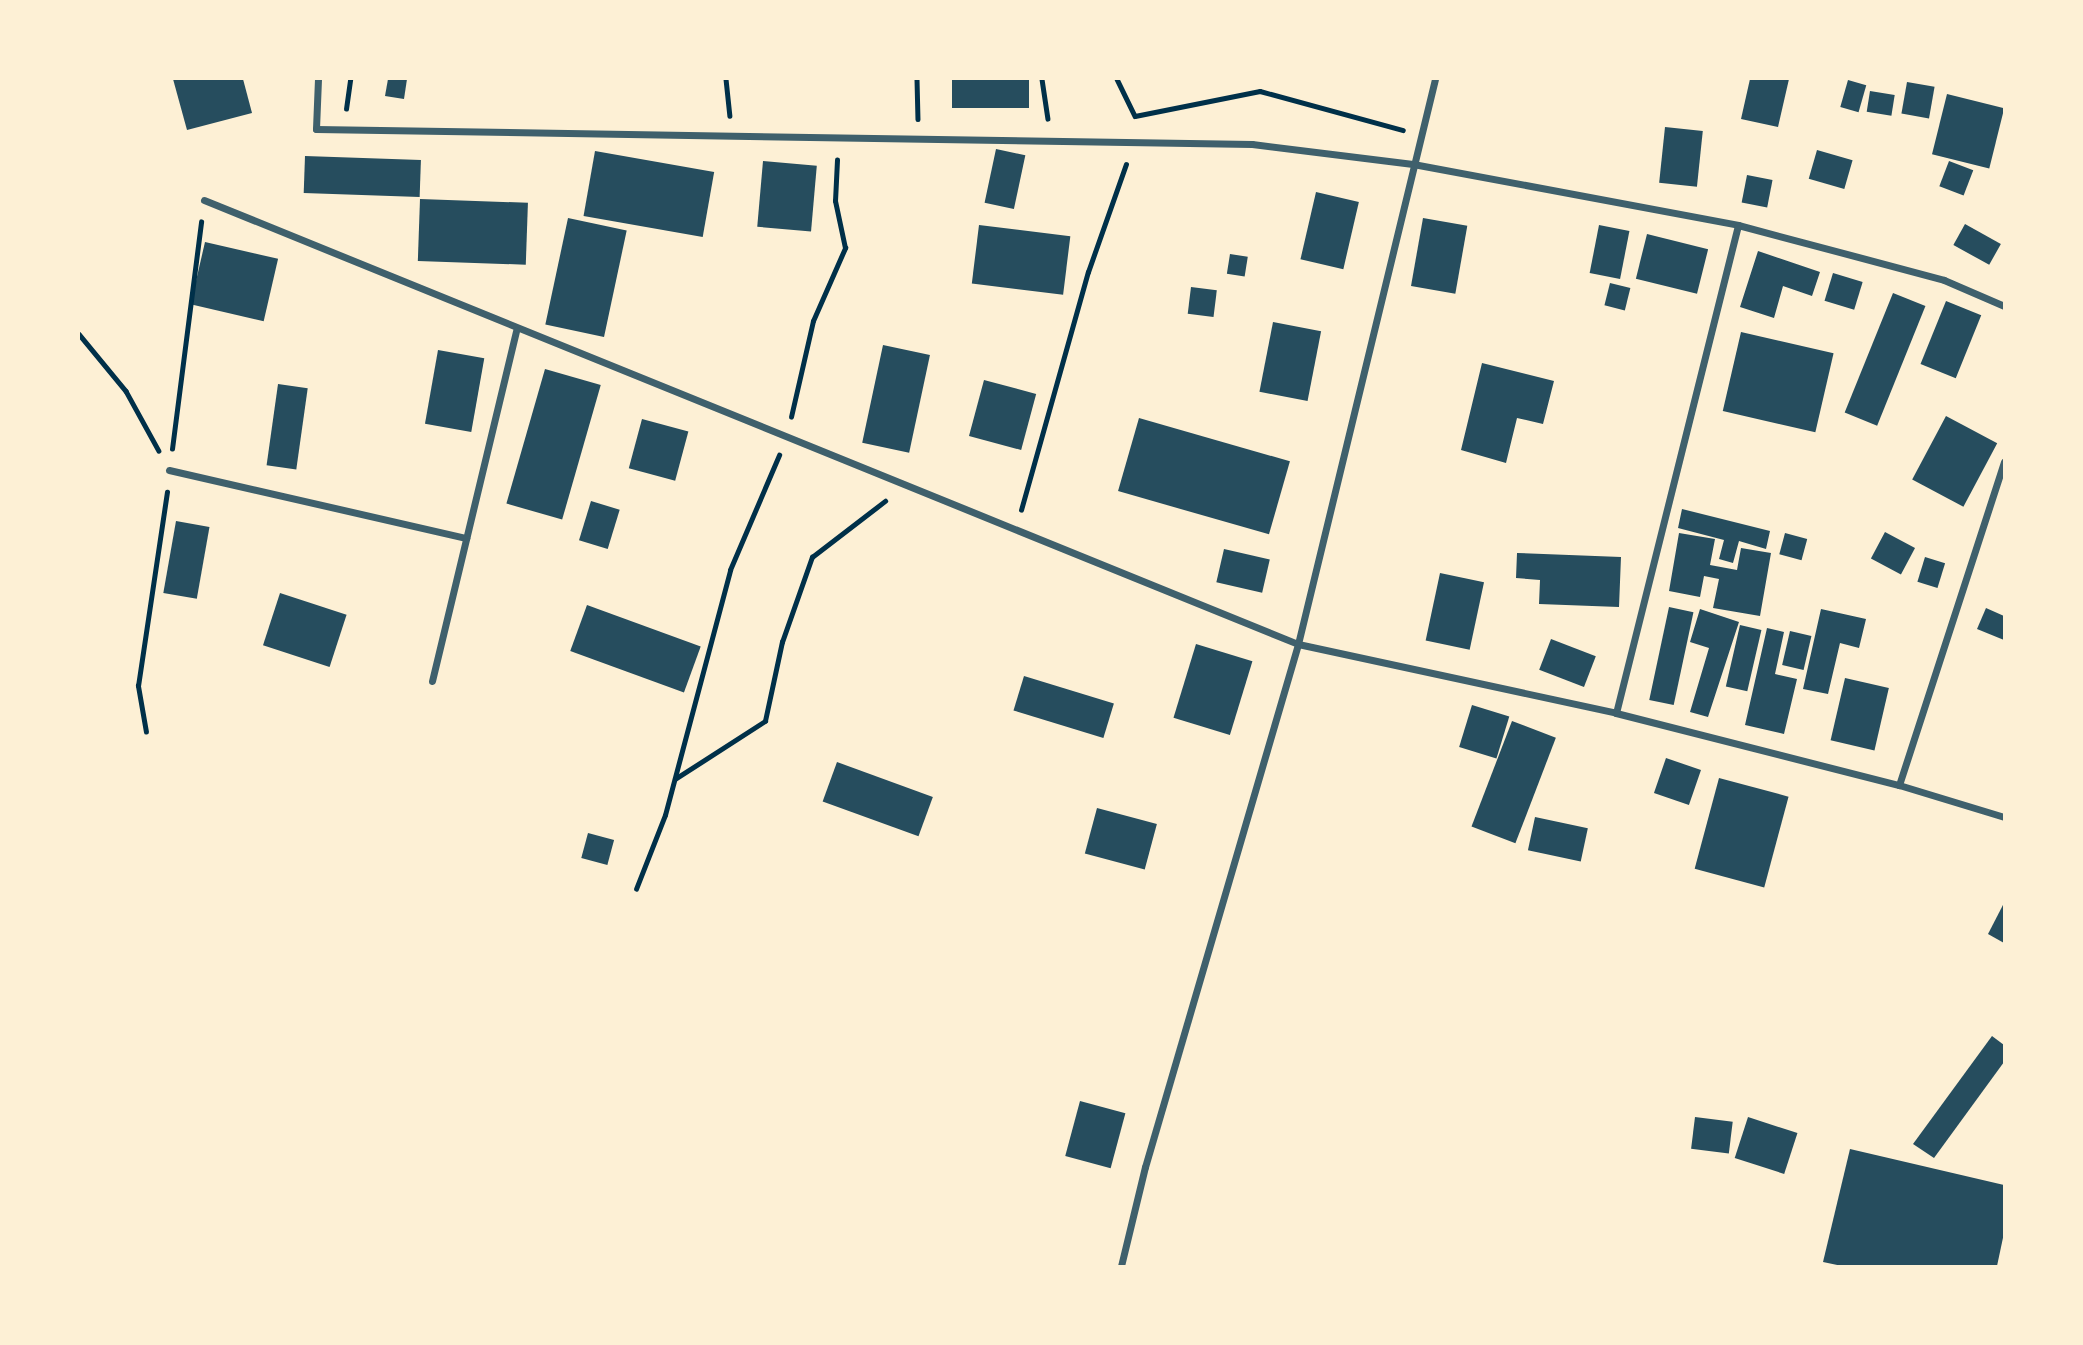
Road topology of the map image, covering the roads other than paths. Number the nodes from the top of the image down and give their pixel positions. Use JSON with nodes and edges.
{"nodes":[{"id":1,"x":318,"y":79,"type":"edge"},
{"id":2,"x":1435,"y":79,"type":"edge"},
{"id":3,"x":1413,"y":164,"type":"junction"},
{"id":4,"x":204,"y":200,"type":"road end"},
{"id":5,"x":1738,"y":225,"type":"junction"},
{"id":6,"x":2004,"y":306,"type":"edge"},
{"id":7,"x":516,"y":330,"type":"junction"},
{"id":8,"x":2004,"y":462,"type":"edge"},
{"id":9,"x":169,"y":470,"type":"road end"},
{"id":10,"x":466,"y":538,"type":"junction"},
{"id":11,"x":1297,"y":644,"type":"junction"},
{"id":12,"x":432,"y":681,"type":"dead end"},
{"id":13,"x":1616,"y":713,"type":"junction"},
{"id":14,"x":1899,"y":785,"type":"junction"},
{"id":15,"x":2004,"y":817,"type":"edge"},
{"id":16,"x":1121,"y":1266,"type":"edge"}],
"edges":[{"from":1,"to":3,"type":"street"},
{"from":2,"to":3,"type":"street"},
{"from":3,"to":5,"type":"street"},
{"from":3,"to":11,"type":"street"},
{"from":4,"to":7,"type":"street"},
{"from":5,"to":6,"type":"street"},
{"from":5,"to":13,"type":"street"},
{"from":7,"to":10,"type":"street"},
{"from":7,"to":11,"type":"street"},
{"from":8,"to":14,"type":"street"},
{"from":9,"to":10,"type":"street"},
{"from":10,"to":12,"type":"street"},
{"from":11,"to":13,"type":"street"},
{"from":11,"to":16,"type":"street"},
{"from":13,"to":14,"type":"street"},
{"from":14,"to":15,"type":"street"}]}
